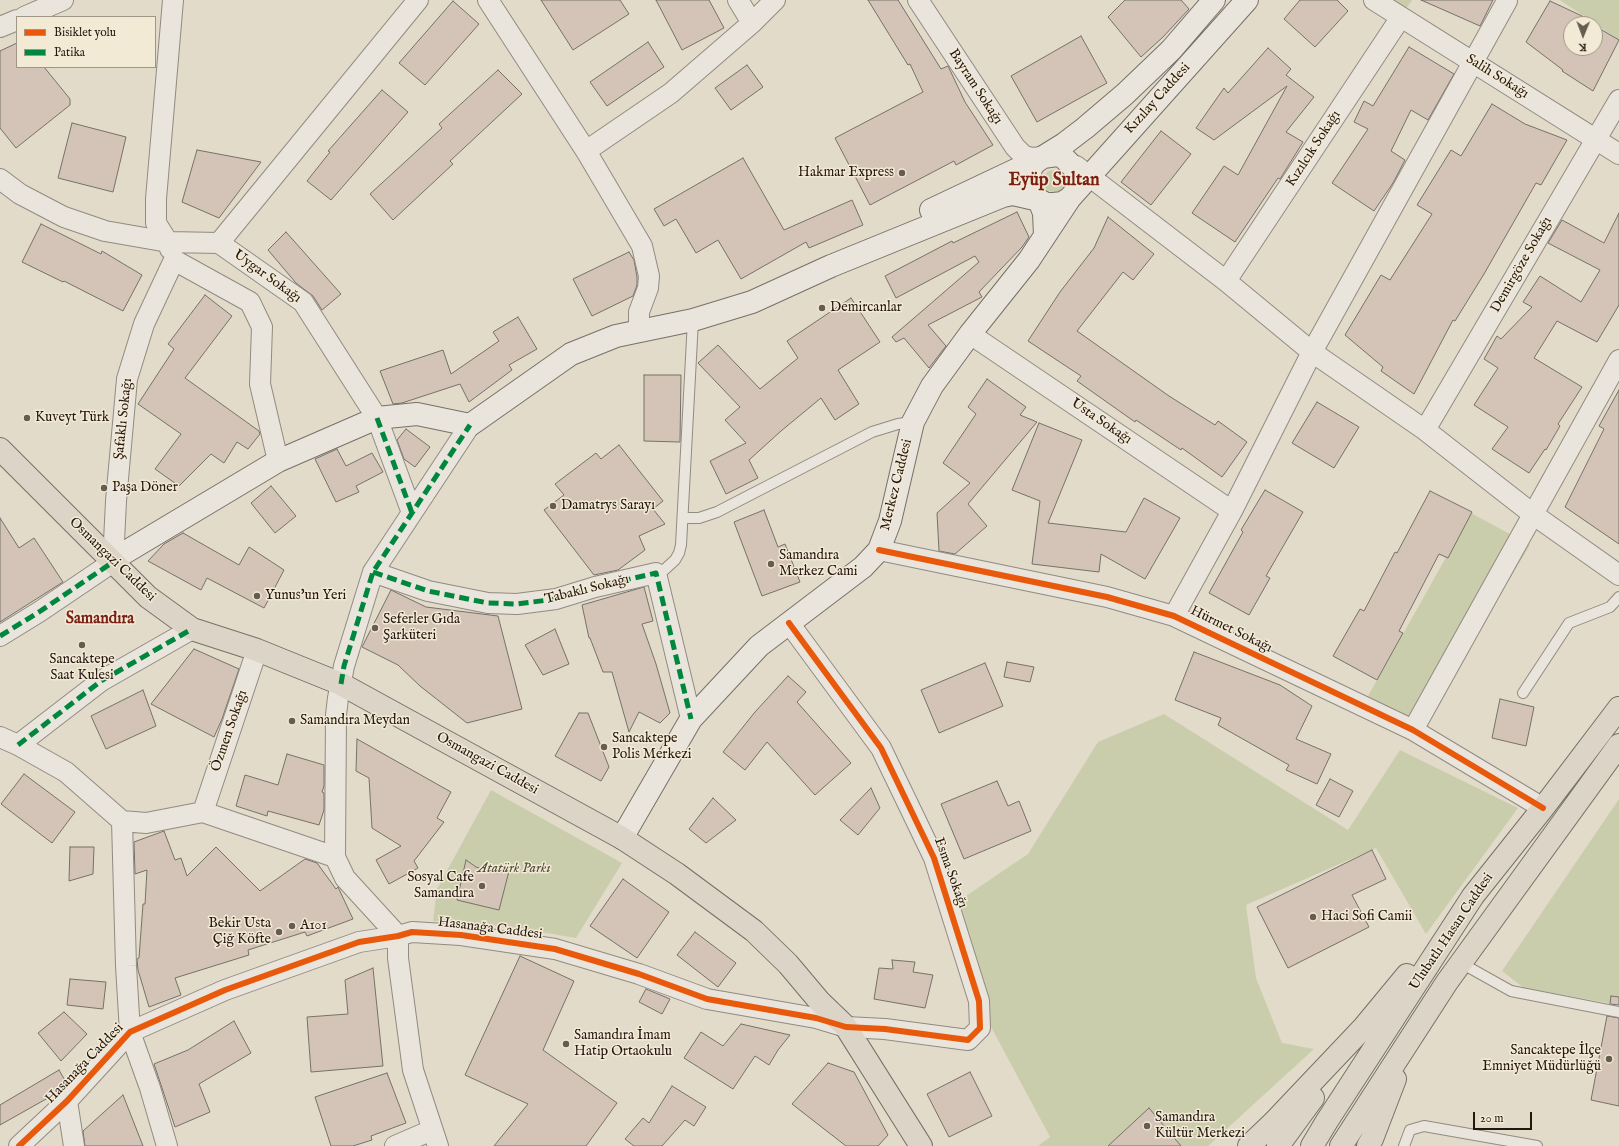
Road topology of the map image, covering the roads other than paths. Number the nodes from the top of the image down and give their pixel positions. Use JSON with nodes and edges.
{"nodes":[{"id":1,"x":63,"y":0,"type":"edge"},
{"id":2,"x":173,"y":0,"type":"edge"},
{"id":3,"x":418,"y":0,"type":"edge"},
{"id":4,"x":488,"y":0,"type":"edge"},
{"id":5,"x":738,"y":0,"type":"edge"},
{"id":6,"x":775,"y":0,"type":"edge"},
{"id":7,"x":918,"y":0,"type":"edge"},
{"id":8,"x":1214,"y":0,"type":"edge"},
{"id":9,"x":1247,"y":0,"type":"edge"},
{"id":10,"x":1374,"y":0,"type":"edge"},
{"id":11,"x":1507,"y":1,"type":"edge"},
{"id":12,"x":26,"y":16,"type":"edge"},
{"id":13,"x":1401,"y":17,"type":"junction"},
{"id":14,"x":16,"y":20,"type":"edge"},
{"id":15,"x":752,"y":23,"type":"junction"},
{"id":16,"x":0,"y":27,"type":"edge"},
{"id":17,"x":1474,"y":62,"type":"junction"},
{"id":18,"x":1619,"y":100,"type":"edge"},
{"id":19,"x":1596,"y":139,"type":"junction"},
{"id":20,"x":586,"y":151,"type":"junction"},
{"id":21,"x":1619,"y":154,"type":"edge"},
{"id":22,"x":1043,"y":157,"type":"junction"},
{"id":23,"x":1069,"y":162,"type":"junction"},
{"id":24,"x":1089,"y":176,"type":"junction"},
{"id":25,"x":0,"y":179,"type":"edge"},
{"id":26,"x":1110,"y":192,"type":"junction"},
{"id":27,"x":1070,"y":198,"type":"junction"},
{"id":28,"x":1039,"y":200,"type":"junction"},
{"id":29,"x":1045,"y":235,"type":"junction"},
{"id":30,"x":219,"y":243,"type":"junction"},
{"id":31,"x":171,"y":251,"type":"junction"},
{"id":32,"x":831,"y":266,"type":"junction"},
{"id":33,"x":1226,"y":281,"type":"junction"},
{"id":34,"x":693,"y":320,"type":"junction"},
{"id":35,"x":639,"y":331,"type":"junction"},
{"id":36,"x":970,"y":334,"type":"junction"},
{"id":37,"x":1312,"y":352,"type":"junction"},
{"id":38,"x":1619,"y":360,"type":"edge"},
{"id":39,"x":376,"y":418,"type":"junction"},
{"id":40,"x":913,"y":422,"type":"junction"},
{"id":41,"x":470,"y":425,"type":"junction"},
{"id":42,"x":1425,"y":430,"type":"junction"},
{"id":43,"x":0,"y":449,"type":"edge"},
{"id":44,"x":278,"y":461,"type":"junction"},
{"id":45,"x":1232,"y":511,"type":"junction"},
{"id":46,"x":412,"y":513,"type":"junction"},
{"id":47,"x":1534,"y":515,"type":"junction"},
{"id":48,"x":683,"y":518,"type":"junction"},
{"id":49,"x":879,"y":550,"type":"junction"},
{"id":50,"x":113,"y":562,"type":"junction"},
{"id":51,"x":373,"y":572,"type":"junction"},
{"id":52,"x":656,"y":574,"type":"junction"},
{"id":53,"x":1619,"y":575,"type":"edge"},
{"id":54,"x":1619,"y":596,"type":"edge"},
{"id":55,"x":1174,"y":616,"type":"junction"},
{"id":56,"x":789,"y":623,"type":"junction"},
{"id":57,"x":192,"y":629,"type":"junction"},
{"id":58,"x":0,"y":636,"type":"edge"},
{"id":59,"x":257,"y":650,"type":"junction"},
{"id":60,"x":341,"y":684,"type":"junction"},
{"id":61,"x":1523,"y":693,"type":"dead end"},
{"id":62,"x":1619,"y":708,"type":"edge"},
{"id":63,"x":691,"y":719,"type":"junction"},
{"id":64,"x":1414,"y":730,"type":"junction"},
{"id":65,"x":0,"y":737,"type":"edge"},
{"id":66,"x":18,"y":745,"type":"junction"},
{"id":67,"x":1619,"y":745,"type":"edge"},
{"id":68,"x":1543,"y":808,"type":"junction"},
{"id":69,"x":203,"y":812,"type":"junction"},
{"id":70,"x":122,"y":821,"type":"junction"},
{"id":71,"x":622,"y":838,"type":"junction"},
{"id":72,"x":335,"y":857,"type":"junction"},
{"id":73,"x":1473,"y":896,"type":"junction"},
{"id":74,"x":398,"y":936,"type":"junction"},
{"id":75,"x":1461,"y":963,"type":"junction"},
{"id":76,"x":1619,"y":1012,"type":"edge"},
{"id":77,"x":846,"y":1027,"type":"junction"},
{"id":78,"x":1364,"y":1027,"type":"junction"},
{"id":79,"x":130,"y":1032,"type":"junction"},
{"id":80,"x":1410,"y":1038,"type":"junction"},
{"id":81,"x":67,"y":1101,"type":"junction"},
{"id":82,"x":435,"y":1138,"type":"edge"},
{"id":83,"x":1372,"y":1145,"type":"edge"},
{"id":84,"x":18,"y":1146,"type":"edge"},
{"id":85,"x":74,"y":1146,"type":"edge"},
{"id":86,"x":167,"y":1146,"type":"edge"},
{"id":87,"x":395,"y":1146,"type":"edge"},
{"id":88,"x":921,"y":1146,"type":"edge"},
{"id":89,"x":1249,"y":1146,"type":"edge"},
{"id":90,"x":1278,"y":1146,"type":"edge"},
{"id":91,"x":1312,"y":1146,"type":"edge"},
{"id":92,"x":1342,"y":1146,"type":"edge"},
{"id":93,"x":1404,"y":1146,"type":"edge"},
{"id":94,"x":1537,"y":1146,"type":"edge"}],
"edges":[{"from":1,"to":12,"type":"street"},
{"from":2,"to":31,"type":"street"},
{"from":3,"to":30,"type":"street"},
{"from":4,"to":20,"type":"street"},
{"from":5,"to":15,"type":"street"},
{"from":6,"to":15,"type":"street"},
{"from":7,"to":22,"type":"street","name":"Bayram Sokağı"},
{"from":8,"to":22,"type":"main road","name":"Kızılay Caddesi"},
{"from":9,"to":24,"type":"main road","name":"Kızılay Caddesi"},
{"from":10,"to":13,"type":"street","name":"Salih Sokağı"},
{"from":11,"to":17,"type":"street"},
{"from":13,"to":17,"type":"street","name":"Salih Sokağı"},
{"from":13,"to":33,"type":"street","name":"Kızılcık Sokağı"},
{"from":14,"to":16,"type":"street"},
{"from":15,"to":20,"type":"street"},
{"from":17,"to":19,"type":"street","name":"Salih Sokağı"},
{"from":17,"to":37,"type":"street"},
{"from":18,"to":19,"type":"street","name":"Demirgöze Sokağı"},
{"from":19,"to":21,"type":"street","name":"Salih Sokağı"},
{"from":19,"to":42,"type":"street","name":"Demirgöze Sokağı"},
{"from":20,"to":35,"type":"street"},
{"from":22,"to":23,"type":"main road"},
{"from":22,"to":28,"type":"main road"},
{"from":22,"to":32,"type":"main road"},
{"from":23,"to":24,"type":"street"},
{"from":23,"to":27,"type":"main road"},
{"from":24,"to":26,"type":"street"},
{"from":24,"to":27,"type":"main road","name":"Kızılay Caddesi"},
{"from":25,"to":31,"type":"street"},
{"from":26,"to":27,"type":"street"},
{"from":26,"to":33,"type":"street"},
{"from":27,"to":28,"type":"main road"},
{"from":27,"to":29,"type":"main road","name":"Merkez Caddesi"},
{"from":28,"to":29,"type":"main road"},
{"from":28,"to":32,"type":"main road"},
{"from":29,"to":36,"type":"main road","name":"Merkez Caddesi"},
{"from":30,"to":31,"type":"street","name":"Uygar Sokağı"},
{"from":30,"to":39,"type":"street","name":"Uygar Sokağı"},
{"from":31,"to":44,"type":"street"},
{"from":31,"to":50,"type":"street","name":"Şafaklı Sokağı"},
{"from":32,"to":34,"type":"main road"},
{"from":33,"to":37,"type":"street"},
{"from":34,"to":35,"type":"main road"},
{"from":34,"to":48,"type":"lane"},
{"from":35,"to":41,"type":"main road"},
{"from":36,"to":40,"type":"main road","name":"Merkez Caddesi"},
{"from":36,"to":45,"type":"street","name":"Usta Sokağı"},
{"from":37,"to":42,"type":"street"},
{"from":37,"to":45,"type":"street"},
{"from":38,"to":47,"type":"street"},
{"from":39,"to":41,"type":"main road"},
{"from":39,"to":44,"type":"main road"},
{"from":39,"to":46,"type":"street","name":"Uygar Sokağı"},
{"from":40,"to":48,"type":"lane"},
{"from":40,"to":49,"type":"main road","name":"Merkez Caddesi"},
{"from":41,"to":46,"type":"street"},
{"from":42,"to":47,"type":"street"},
{"from":43,"to":50,"type":"main road","name":"Osmangazi Caddesi"},
{"from":44,"to":50,"type":"main road"},
{"from":45,"to":55,"type":"street"},
{"from":46,"to":51,"type":"street"},
{"from":47,"to":53,"type":"street"},
{"from":47,"to":64,"type":"street"},
{"from":48,"to":52,"type":"lane"},
{"from":49,"to":55,"type":"street","name":"Hürmet Sokağı"},
{"from":49,"to":56,"type":"main road","name":"Merkez Caddesi"},
{"from":50,"to":57,"type":"main road","name":"Osmangazi Caddesi"},
{"from":50,"to":58,"type":"street"},
{"from":51,"to":52,"type":"street","name":"Tabaklı Sokağı"},
{"from":51,"to":60,"type":"street"},
{"from":52,"to":63,"type":"street"},
{"from":54,"to":61,"type":"lane"},
{"from":55,"to":64,"type":"street","name":"Hürmet Sokağı"},
{"from":56,"to":63,"type":"main road","name":"Merkez Caddesi"},
{"from":56,"to":77,"type":"street","name":"Esma Sokağı"},
{"from":57,"to":59,"type":"main road","name":"Osmangazi Caddesi"},
{"from":57,"to":66,"type":"street"},
{"from":59,"to":60,"type":"main road","name":"Osmangazi Caddesi"},
{"from":59,"to":69,"type":"street","name":"Özmen Sokağı"},
{"from":60,"to":71,"type":"main road","name":"Osmangazi Caddesi"},
{"from":60,"to":72,"type":"street"},
{"from":62,"to":68,"type":"main road","name":"Ulubatlı Hasan Caddesi"},
{"from":63,"to":71,"type":"main road","name":"Merkez Caddesi"},
{"from":64,"to":68,"type":"street","name":"Hürmet Sokağı"},
{"from":65,"to":66,"type":"street"},
{"from":66,"to":70,"type":"street"},
{"from":67,"to":75,"type":"main road","name":"Ulubatlı Hasan Caddesi"},
{"from":68,"to":73,"type":"main road","name":"Ulubatlı Hasan Caddesi"},
{"from":69,"to":70,"type":"street"},
{"from":69,"to":72,"type":"street"},
{"from":70,"to":79,"type":"street"},
{"from":71,"to":77,"type":"main road","name":"Osmangazi Caddesi"},
{"from":72,"to":74,"type":"street"},
{"from":73,"to":78,"type":"main road"},
{"from":73,"to":91,"type":"main road","name":"Ulubatlı Hasan Caddesi"},
{"from":74,"to":77,"type":"street","name":"Hasanağa Caddesi"},
{"from":74,"to":79,"type":"street","name":"Hasanağa Caddesi"},
{"from":74,"to":82,"type":"street"},
{"from":75,"to":76,"type":"lane"},
{"from":75,"to":80,"type":"main road","name":"Ulubatlı Hasan Caddesi"},
{"from":77,"to":88,"type":"main road","name":"Osmangazi Caddesi"},
{"from":78,"to":89,"type":"main road"},
{"from":78,"to":90,"type":"main road"},
{"from":79,"to":81,"type":"street","name":"Hasanağa Caddesi"},
{"from":79,"to":86,"type":"street"},
{"from":80,"to":83,"type":"main road"},
{"from":80,"to":92,"type":"main road","name":"Ulubatlı Hasan Caddesi"},
{"from":81,"to":84,"type":"street","name":"Hasanağa Caddesi"},
{"from":81,"to":85,"type":"street"},
{"from":82,"to":87,"type":"street"},
{"from":93,"to":94,"type":"lane"}]}
